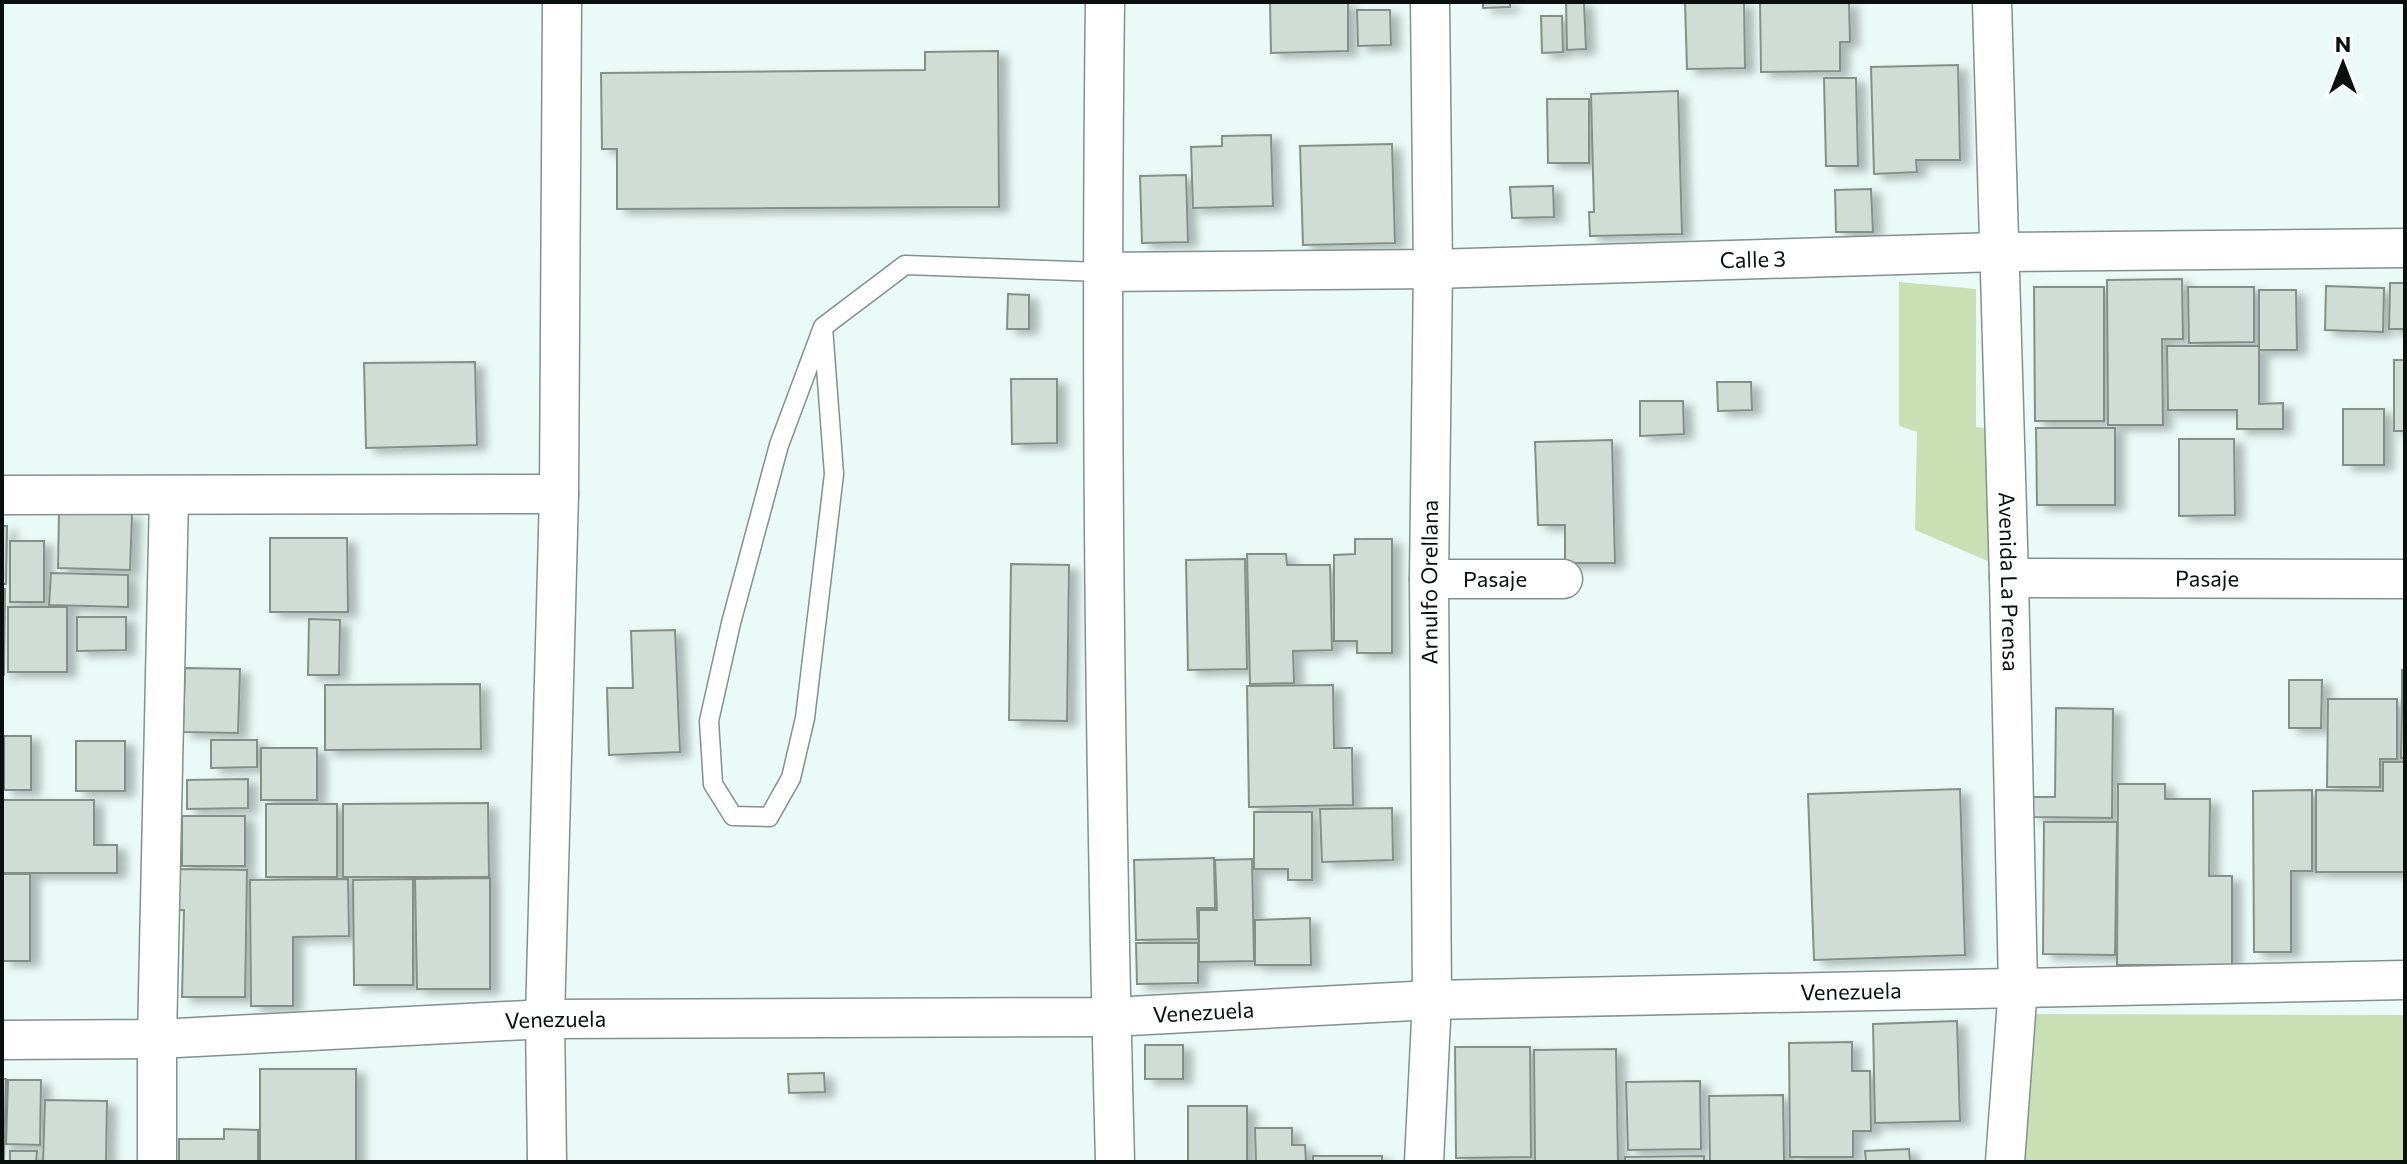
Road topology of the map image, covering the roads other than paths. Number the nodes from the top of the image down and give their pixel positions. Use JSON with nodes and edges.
{"nodes":[{"id":1,"x":562,"y":2,"type":"edge"},
{"id":2,"x":1105,"y":2,"type":"edge"},
{"id":3,"x":1430,"y":2,"type":"edge"},
{"id":4,"x":1992,"y":2,"type":"edge"},
{"id":5,"x":2405,"y":248,"type":"edge"},
{"id":6,"x":1998,"y":252,"type":"junction"},
{"id":7,"x":1433,"y":269,"type":"junction"},
{"id":8,"x":1101,"y":272,"type":"junction"},
{"id":9,"x":823,"y":327,"type":"junction"},
{"id":10,"x":559,"y":494,"type":"junction"},
{"id":11,"x":2,"y":495,"type":"edge"},
{"id":12,"x":169,"y":496,"type":"junction"},
{"id":13,"x":2009,"y":578,"type":"junction"},
{"id":14,"x":1429,"y":579,"type":"junction"},
{"id":15,"x":1563,"y":579,"type":"dead end"},
{"id":16,"x":2405,"y":579,"type":"edge"},
{"id":17,"x":2405,"y":980,"type":"edge"},
{"id":18,"x":2018,"y":987,"type":"junction"},
{"id":19,"x":1432,"y":1000,"type":"junction"},
{"id":20,"x":1111,"y":1017,"type":"junction"},
{"id":21,"x":545,"y":1019,"type":"junction"},
{"id":22,"x":157,"y":1039,"type":"junction"},
{"id":23,"x":2,"y":1040,"type":"edge"},
{"id":24,"x":157,"y":1162,"type":"edge"},
{"id":25,"x":547,"y":1162,"type":"edge"},
{"id":26,"x":1115,"y":1162,"type":"edge"},
{"id":27,"x":1424,"y":1162,"type":"edge"},
{"id":28,"x":2005,"y":1162,"type":"edge"}],
"edges":[{"from":1,"to":10,"type":"street"},
{"from":2,"to":8,"type":"street"},
{"from":3,"to":7,"type":"street","name":"Arnulfo Orellana"},
{"from":4,"to":6,"type":"street","name":"Avenida La Prensa"},
{"from":5,"to":6,"type":"street","name":"Calle 3"},
{"from":6,"to":7,"type":"street","name":"Calle 3"},
{"from":6,"to":13,"type":"street","name":"Avenida La Prensa"},
{"from":7,"to":8,"type":"street","name":"Calle 3"},
{"from":7,"to":14,"type":"street","name":"Arnulfo Orellana"},
{"from":8,"to":9,"type":"lane"},
{"from":8,"to":20,"type":"street"},
{"from":9,"to":9,"type":"lane"},
{"from":10,"to":12,"type":"street"},
{"from":10,"to":21,"type":"street"},
{"from":11,"to":12,"type":"street"},
{"from":12,"to":22,"type":"street"},
{"from":13,"to":16,"type":"street","name":"Pasaje"},
{"from":13,"to":18,"type":"street","name":"Avenida La Prensa"},
{"from":14,"to":15,"type":"street","name":"Pasaje"},
{"from":14,"to":19,"type":"street","name":"Arnulfo Orellana"},
{"from":17,"to":18,"type":"street","name":"Venezuela"},
{"from":18,"to":19,"type":"street","name":"Venezuela"},
{"from":18,"to":28,"type":"street","name":"Avenida La Prensa"},
{"from":19,"to":20,"type":"street","name":"Venezuela"},
{"from":19,"to":27,"type":"street","name":"Arnulfo Orellana"},
{"from":20,"to":21,"type":"street","name":"Venezuela"},
{"from":20,"to":26,"type":"street"},
{"from":21,"to":22,"type":"street","name":"Venezuela"},
{"from":21,"to":25,"type":"street"},
{"from":22,"to":23,"type":"street","name":"Venezuela"},
{"from":22,"to":24,"type":"street"}]}
